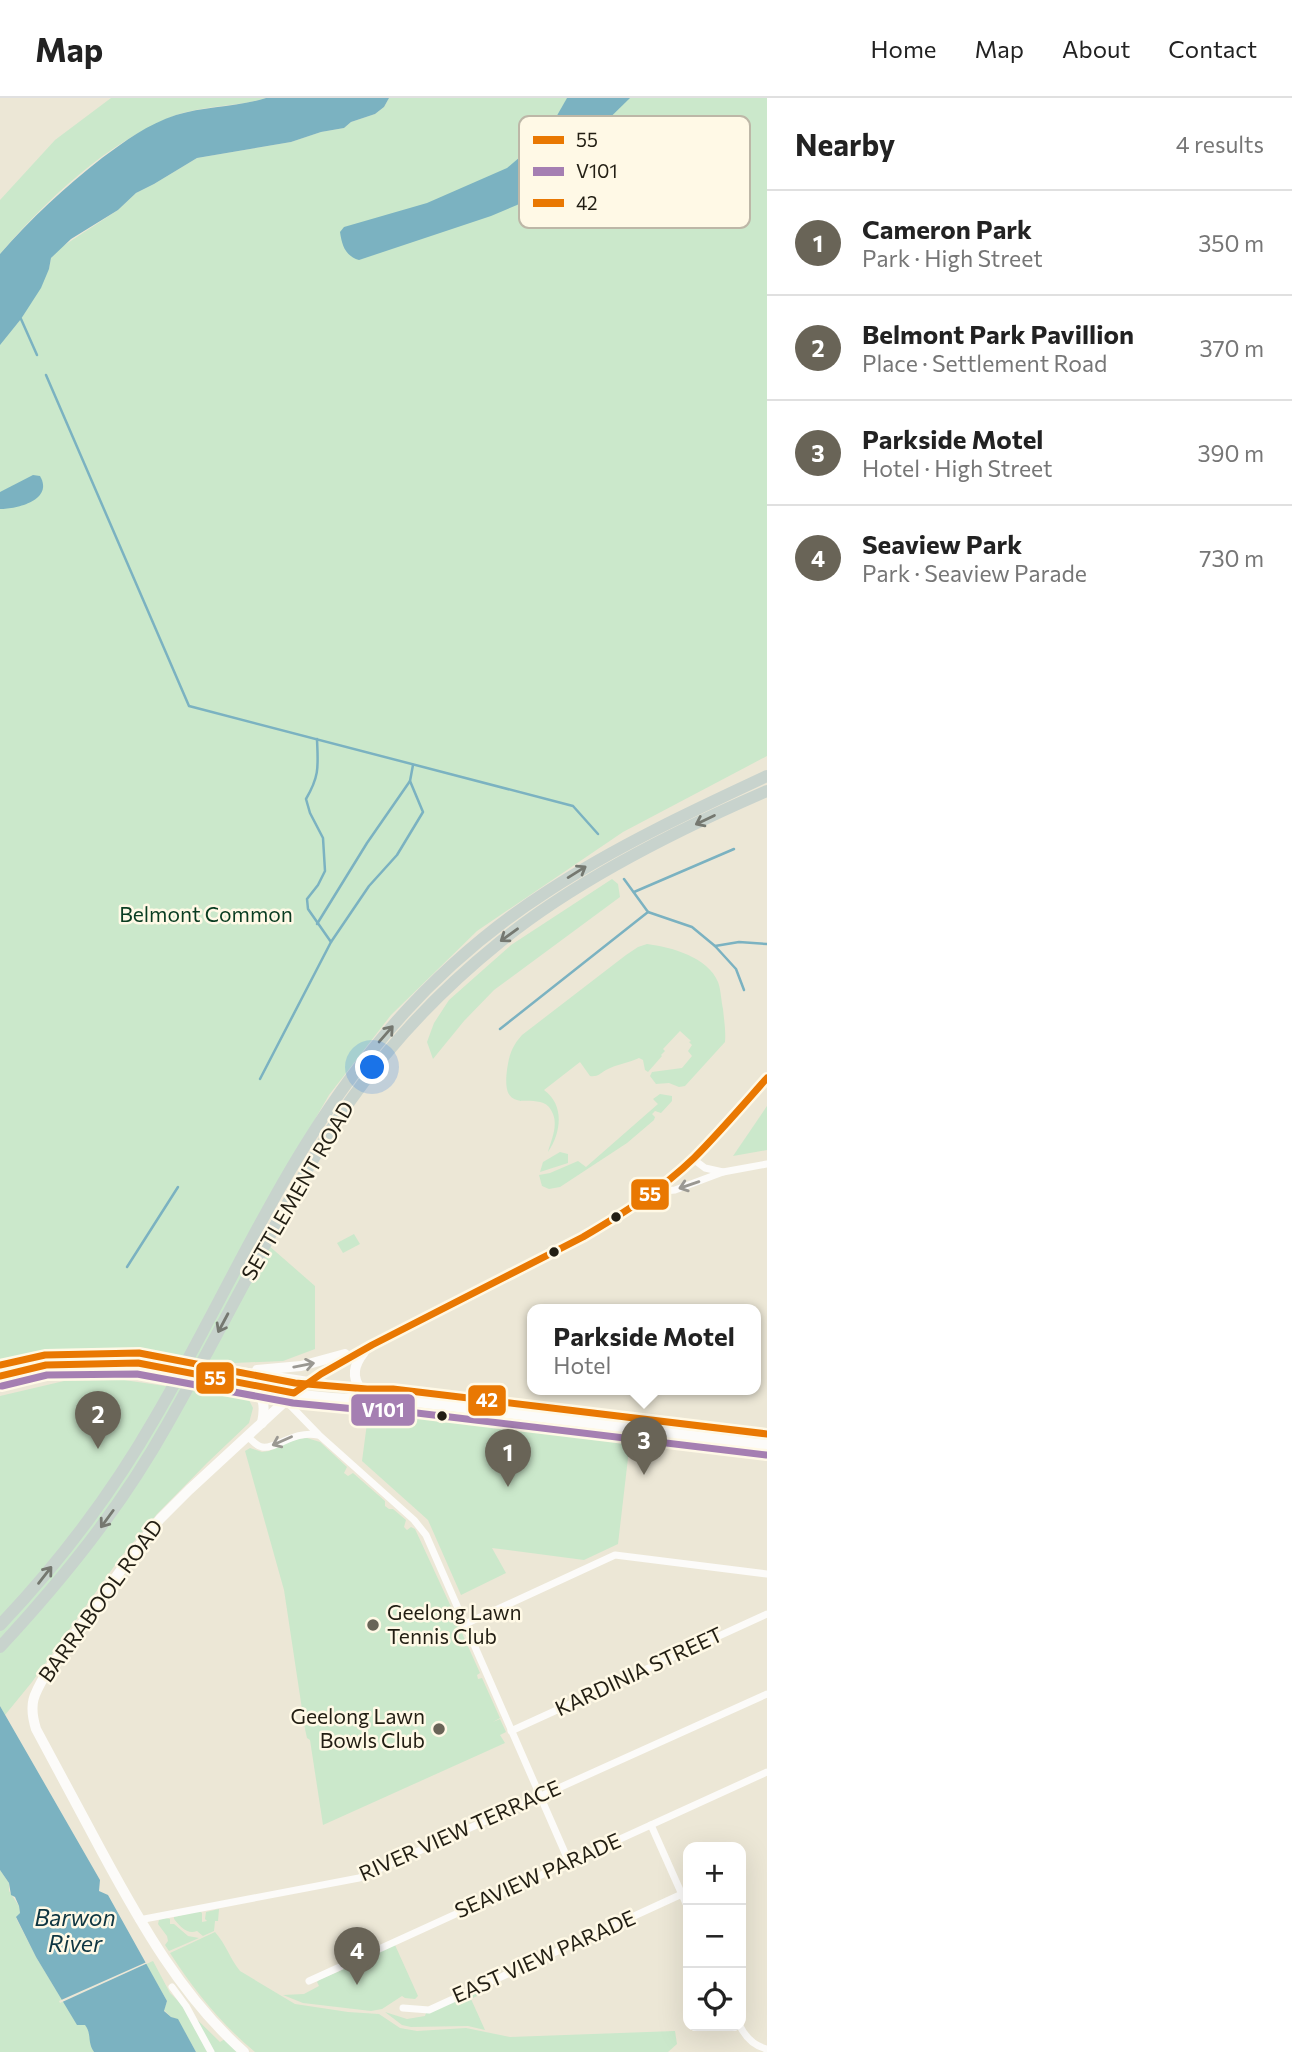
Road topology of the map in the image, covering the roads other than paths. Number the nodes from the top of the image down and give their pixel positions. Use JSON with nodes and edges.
{"nodes":[{"id":1,"x":767,"y":776,"type":"edge"},
{"id":2,"x":767,"y":791,"type":"edge"},
{"id":3,"x":765,"y":1084,"type":"edge"},
{"id":4,"x":693,"y":1159,"type":"junction"},
{"id":5,"x":767,"y":1164,"type":"edge"},
{"id":6,"x":723,"y":1172,"type":"junction"},
{"id":7,"x":654,"y":1192,"type":"junction"},
{"id":8,"x":249,"y":1259,"type":"junction"},
{"id":9,"x":372,"y":1345,"type":"junction"},
{"id":10,"x":138,"y":1363,"type":"junction"},
{"id":11,"x":236,"y":1371,"type":"junction"},
{"id":12,"x":0,"y":1376,"type":"edge"},
{"id":13,"x":309,"y":1382,"type":"junction"},
{"id":14,"x":252,"y":1387,"type":"junction"},
{"id":15,"x":361,"y":1390,"type":"junction"},
{"id":16,"x":294,"y":1393,"type":"junction"},
{"id":17,"x":393,"y":1399,"type":"junction"},
{"id":18,"x":286,"y":1401,"type":"junction"},
{"id":19,"x":262,"y":1423,"type":"junction"},
{"id":20,"x":319,"y":1435,"type":"junction"},
{"id":21,"x":248,"y":1437,"type":"junction"},
{"id":22,"x":767,"y":1445,"type":"edge"},
{"id":23,"x":767,"y":1574,"type":"edge"},
{"id":24,"x":767,"y":1614,"type":"edge"},
{"id":25,"x":0,"y":1625,"type":"edge"},
{"id":26,"x":464,"y":1625,"type":"junction"},
{"id":27,"x":0,"y":1647,"type":"edge"},
{"id":28,"x":767,"y":1694,"type":"edge"},
{"id":29,"x":511,"y":1731,"type":"junction"},
{"id":30,"x":767,"y":1772,"type":"edge"},
{"id":31,"x":540,"y":1796,"type":"junction"},
{"id":32,"x":651,"y":1825,"type":"junction"},
{"id":33,"x":569,"y":1862,"type":"junction"},
{"id":34,"x":682,"y":1894,"type":"junction"},
{"id":35,"x":687,"y":1905,"type":"edge"},
{"id":36,"x":139,"y":1920,"type":"junction"},
{"id":37,"x":309,"y":1981,"type":"dead end"},
{"id":38,"x":172,"y":1987,"type":"dead end"},
{"id":39,"x":403,"y":2008,"type":"dead end"},
{"id":40,"x":742,"y":2031,"type":"edge"},
{"id":41,"x":764,"y":2048,"type":"edge"},
{"id":42,"x":211,"y":2052,"type":"edge"},
{"id":43,"x":244,"y":2052,"type":"edge"}],
"edges":[{"from":8,"to":1,"type":"highway","name":"SETTLEMENT ROAD","one_way":true},
{"from":2,"to":8,"type":"highway","name":"SETTLEMENT ROAD","one_way":true},
{"from":3,"to":4,"type":"street"},
{"from":4,"to":6,"type":"street"},
{"from":4,"to":7,"type":"street"},
{"from":5,"to":6,"type":"street"},
{"from":6,"to":7,"type":"street","one_way":true},
{"from":7,"to":9,"type":"street"},
{"from":25,"to":8,"type":"highway","name":"SETTLEMENT ROAD","one_way":true},
{"from":8,"to":27,"type":"highway","name":"SETTLEMENT ROAD","one_way":true},
{"from":11,"to":9,"type":"street","one_way":true},
{"from":9,"to":13,"type":"street","name":"BARRABOOL ROAD"},
{"from":9,"to":15,"type":"street"},
{"from":10,"to":11,"type":"street"},
{"from":10,"to":12,"type":"street"},
{"from":10,"to":14,"type":"street"},
{"from":11,"to":13,"type":"street"},
{"from":13,"to":15,"type":"street"},
{"from":13,"to":16,"type":"street","name":"BARRABOOL ROAD"},
{"from":14,"to":16,"type":"street"},
{"from":14,"to":19,"type":"street"},
{"from":15,"to":17,"type":"street"},
{"from":16,"to":17,"type":"street"},
{"from":16,"to":18,"type":"street","name":"BARRABOOL ROAD"},
{"from":17,"to":22,"type":"street"},
{"from":18,"to":19,"type":"street","name":"BARRABOOL ROAD"},
{"from":18,"to":20,"type":"street"},
{"from":19,"to":21,"type":"street","name":"BARRABOOL ROAD"},
{"from":20,"to":21,"type":"street","one_way":true},
{"from":20,"to":26,"type":"street"},
{"from":21,"to":36,"type":"street","name":"BARRABOOL ROAD"},
{"from":23,"to":26,"type":"street"},
{"from":24,"to":29,"type":"street","name":"KARDINIA STREET"},
{"from":26,"to":29,"type":"street"},
{"from":28,"to":31,"type":"street","name":"RIVER VIEW TERRACE"},
{"from":29,"to":31,"type":"street"},
{"from":30,"to":32,"type":"street","name":"SEAVIEW PARADE"},
{"from":31,"to":33,"type":"street"},
{"from":31,"to":36,"type":"street","name":"RIVER VIEW TERRACE"},
{"from":32,"to":33,"type":"street","name":"SEAVIEW PARADE"},
{"from":32,"to":34,"type":"street"},
{"from":33,"to":37,"type":"street","name":"SEAVIEW PARADE"},
{"from":34,"to":35,"type":"street"},
{"from":34,"to":39,"type":"street","name":"EAST VIEW PARADE"},
{"from":36,"to":43,"type":"street","name":"BARRABOOL ROAD"},
{"from":38,"to":42,"type":"street"},
{"from":40,"to":41,"type":"street"}]}
